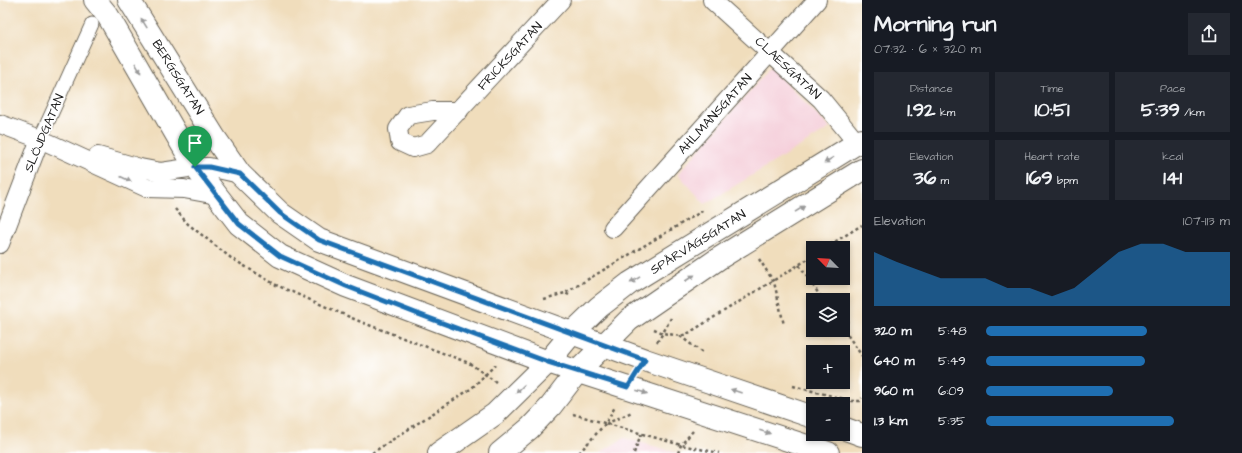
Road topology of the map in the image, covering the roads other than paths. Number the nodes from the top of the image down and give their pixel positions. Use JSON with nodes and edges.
{"nodes":[{"id":1,"x":95,"y":0,"type":"edge"},
{"id":2,"x":129,"y":0,"type":"edge"},
{"id":3,"x":561,"y":0,"type":"edge"},
{"id":4,"x":712,"y":0,"type":"edge"},
{"id":5,"x":817,"y":0,"type":"edge"},
{"id":6,"x":92,"y":24,"type":"dead end"},
{"id":7,"x":771,"y":52,"type":"junction"},
{"id":8,"x":459,"y":111,"type":"dead end"},
{"id":9,"x":0,"y":124,"type":"edge"},
{"id":10,"x":40,"y":139,"type":"junction"},
{"id":11,"x":859,"y":141,"type":"edge"},
{"id":12,"x":195,"y":167,"type":"junction"},
{"id":13,"x":862,"y":170,"type":"edge"},
{"id":14,"x":240,"y":174,"type":"junction"},
{"id":15,"x":217,"y":196,"type":"junction"},
{"id":16,"x":613,"y":228,"type":"dead end"},
{"id":17,"x":0,"y":244,"type":"edge"},
{"id":18,"x":572,"y":333,"type":"junction"},
{"id":19,"x":604,"y":345,"type":"junction"},
{"id":20,"x":548,"y":362,"type":"junction"},
{"id":21,"x":578,"y":371,"type":"junction"},
{"id":22,"x":806,"y":415,"type":"edge"},
{"id":23,"x":850,"y":431,"type":"edge"},
{"id":24,"x":862,"y":435,"type":"edge"},
{"id":25,"x":440,"y":453,"type":"edge"},
{"id":26,"x":500,"y":453,"type":"edge"},
{"id":27,"x":828,"y":453,"type":"edge"}],
"edges":[{"from":1,"to":12,"type":"street","one_way":true},
{"from":14,"to":2,"type":"street","name":"BERGSGATAN","one_way":true},
{"from":3,"to":8,"type":"street","name":"FRICKSGATAN"},
{"from":4,"to":7,"type":"street","name":"CLAESGATAN"},
{"from":5,"to":7,"type":"street","name":"AHLMANSGATAN"},
{"from":6,"to":10,"type":"street","name":"SLÖJDGATAN"},
{"from":7,"to":11,"type":"street","name":"CLAESGATAN"},
{"from":7,"to":16,"type":"street","name":"AHLMANSGATAN"},
{"from":9,"to":10,"type":"street"},
{"from":10,"to":12,"type":"street"},
{"from":10,"to":15,"type":"street","one_way":true},
{"from":10,"to":17,"type":"street","name":"SLÖJDGATAN"},
{"from":11,"to":18,"type":"street","name":"SPÅRVÄGSGATAN","one_way":true},
{"from":12,"to":14,"type":"street"},
{"from":12,"to":15,"type":"street"},
{"from":19,"to":13,"type":"street","name":"SPÅRVÄGSGATAN","one_way":true},
{"from":14,"to":18,"type":"street","name":"BERGSGATAN"},
{"from":15,"to":20,"type":"street"},
{"from":18,"to":19,"type":"street","name":"BERGSGATAN"},
{"from":18,"to":20,"type":"street","name":"SPÅRVÄGSGATAN"},
{"from":19,"to":21,"type":"street","name":"SPÅRVÄGSGATAN"},
{"from":22,"to":19,"type":"street","name":"BERGSGATAN","one_way":true},
{"from":20,"to":21,"type":"street"},
{"from":20,"to":25,"type":"street","name":"SPÅRVÄGSGATAN","one_way":true},
{"from":21,"to":26,"type":"street","name":"SPÅRVÄGSGATAN"},
{"from":21,"to":27,"type":"street","one_way":true},
{"from":23,"to":24,"type":"street"}]}
